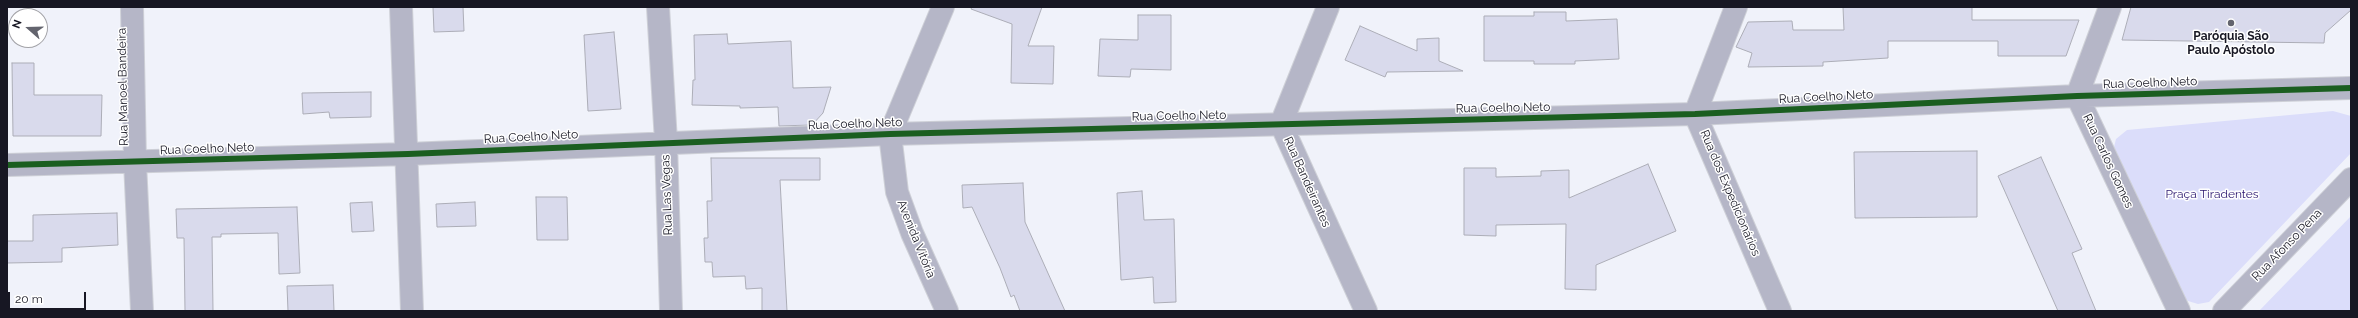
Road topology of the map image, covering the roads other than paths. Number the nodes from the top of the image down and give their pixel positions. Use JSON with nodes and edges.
{"nodes":[{"id":1,"x":132,"y":7,"type":"edge"},
{"id":2,"x":401,"y":7,"type":"edge"},
{"id":3,"x":658,"y":7,"type":"edge"},
{"id":4,"x":943,"y":7,"type":"edge"},
{"id":5,"x":1328,"y":7,"type":"edge"},
{"id":6,"x":1736,"y":7,"type":"edge"},
{"id":7,"x":2110,"y":7,"type":"edge"},
{"id":8,"x":2351,"y":88,"type":"edge"},
{"id":9,"x":2077,"y":96,"type":"junction"},
{"id":10,"x":1695,"y":114,"type":"junction"},
{"id":11,"x":1281,"y":124,"type":"junction"},
{"id":12,"x":890,"y":134,"type":"junction"},
{"id":13,"x":666,"y":142,"type":"junction"},
{"id":14,"x":408,"y":154,"type":"junction"},
{"id":15,"x":136,"y":162,"type":"junction"},
{"id":16,"x":7,"y":165,"type":"edge"},
{"id":17,"x":2351,"y":179,"type":"edge"},
{"id":18,"x":142,"y":311,"type":"edge"},
{"id":19,"x":412,"y":311,"type":"edge"},
{"id":20,"x":671,"y":311,"type":"edge"},
{"id":21,"x":947,"y":311,"type":"edge"},
{"id":22,"x":1366,"y":311,"type":"edge"},
{"id":23,"x":1780,"y":311,"type":"edge"},
{"id":24,"x":2179,"y":311,"type":"edge"},
{"id":25,"x":2224,"y":311,"type":"edge"}],
"edges":[{"from":1,"to":15,"type":"street","name":"Rua Manoel Bandeira"},
{"from":2,"to":14,"type":"street"},
{"from":3,"to":13,"type":"street","name":"Rua Las Vegas"},
{"from":4,"to":12,"type":"street","name":"Avenida Vitória"},
{"from":5,"to":11,"type":"street","name":"Rua Bandeirantes"},
{"from":6,"to":10,"type":"street"},
{"from":7,"to":9,"type":"street"},
{"from":8,"to":9,"type":"street","name":"Rua Coelho Neto"},
{"from":9,"to":10,"type":"street","name":"Rua Coelho Neto"},
{"from":9,"to":24,"type":"street","name":"Rua Carlos Gomes"},
{"from":10,"to":11,"type":"street","name":"Rua Coelho Neto"},
{"from":10,"to":23,"type":"street","name":"Rua dos Expedicionários"},
{"from":11,"to":12,"type":"street","name":"Rua Coelho Neto"},
{"from":11,"to":22,"type":"street","name":"Rua Bandeirantes"},
{"from":12,"to":13,"type":"street","name":"Rua Coelho Neto"},
{"from":12,"to":21,"type":"street","name":"Avenida Vitória"},
{"from":13,"to":14,"type":"street","name":"Rua Coelho Neto"},
{"from":13,"to":20,"type":"street","name":"Rua Las Vegas"},
{"from":14,"to":15,"type":"street","name":"Rua Coelho Neto"},
{"from":14,"to":19,"type":"street"},
{"from":15,"to":16,"type":"street","name":"Rua Coelho Neto"},
{"from":15,"to":18,"type":"street","name":"Rua Manoel Bandeira"},
{"from":17,"to":25,"type":"street","name":"Rua Afonso Pena"}]}
